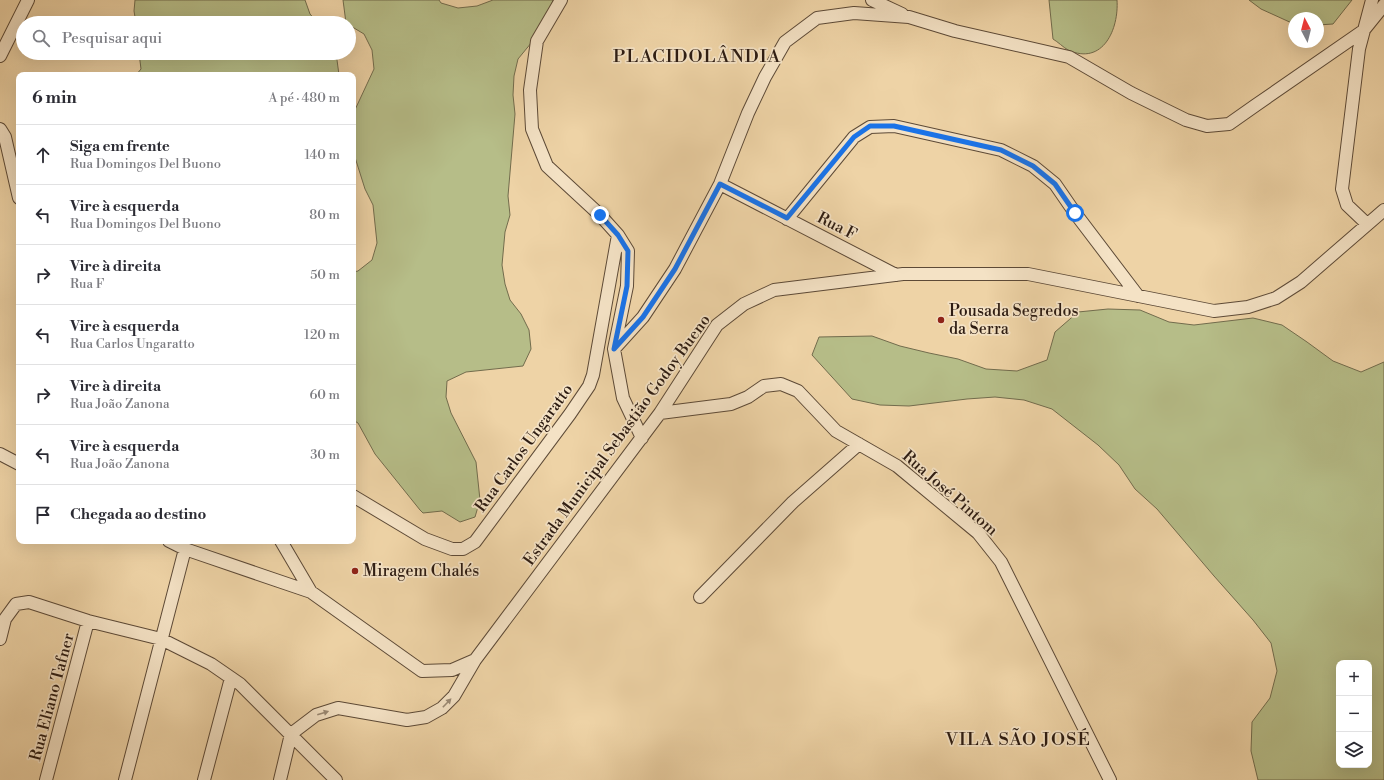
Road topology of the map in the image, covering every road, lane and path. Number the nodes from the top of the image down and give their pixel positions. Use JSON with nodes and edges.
{"nodes":[{"id":1,"x":28,"y":0,"type":"edge"},
{"id":2,"x":561,"y":0,"type":"edge"},
{"id":3,"x":872,"y":0,"type":"edge"},
{"id":4,"x":1372,"y":0,"type":"edge"},
{"id":5,"x":1384,"y":5,"type":"edge"},
{"id":6,"x":20,"y":16,"type":"edge"},
{"id":7,"x":909,"y":17,"type":"junction"},
{"id":8,"x":16,"y":24,"type":"edge"},
{"id":9,"x":1363,"y":30,"type":"junction"},
{"id":10,"x":0,"y":56,"type":"edge"},
{"id":11,"x":0,"y":129,"type":"edge"},
{"id":12,"x":720,"y":184,"type":"junction"},
{"id":13,"x":16,"y":185,"type":"edge"},
{"id":14,"x":1384,"y":210,"type":"edge"},
{"id":15,"x":787,"y":218,"type":"junction"},
{"id":16,"x":1367,"y":224,"type":"junction"},
{"id":17,"x":618,"y":235,"type":"junction"},
{"id":18,"x":896,"y":275,"type":"junction"},
{"id":19,"x":1138,"y":296,"type":"junction"},
{"id":20,"x":614,"y":349,"type":"junction"},
{"id":21,"x":660,"y":413,"type":"junction"},
{"id":22,"x":642,"y":438,"type":"junction"},
{"id":23,"x":859,"y":444,"type":"junction"},
{"id":24,"x":0,"y":454,"type":"edge"},
{"id":25,"x":16,"y":462,"type":"edge"},
{"id":26,"x":356,"y":498,"type":"edge"},
{"id":27,"x":175,"y":544,"type":"edge"},
{"id":28,"x":283,"y":544,"type":"edge"},
{"id":29,"x":185,"y":549,"type":"junction"},
{"id":30,"x":311,"y":592,"type":"junction"},
{"id":31,"x":700,"y":597,"type":"dead end"},
{"id":32,"x":88,"y":621,"type":"junction"},
{"id":33,"x":0,"y":639,"type":"edge"},
{"id":34,"x":161,"y":639,"type":"junction"},
{"id":35,"x":475,"y":660,"type":"junction"},
{"id":36,"x":231,"y":678,"type":"junction"},
{"id":37,"x":291,"y":734,"type":"junction"},
{"id":38,"x":46,"y":780,"type":"edge"},
{"id":39,"x":125,"y":780,"type":"edge"},
{"id":40,"x":204,"y":780,"type":"edge"},
{"id":41,"x":280,"y":780,"type":"edge"},
{"id":42,"x":336,"y":780,"type":"edge"},
{"id":43,"x":1110,"y":780,"type":"edge"}],
"edges":[{"from":1,"to":6,"type":"street"},
{"from":2,"to":17,"type":"street"},
{"from":3,"to":7,"type":"street"},
{"from":4,"to":9,"type":"street"},
{"from":5,"to":9,"type":"street"},
{"from":7,"to":9,"type":"street"},
{"from":7,"to":12,"type":"street"},
{"from":8,"to":10,"type":"street"},
{"from":9,"to":16,"type":"street"},
{"from":11,"to":13,"type":"street"},
{"from":12,"to":15,"type":"street","name":"Rua F"},
{"from":12,"to":20,"type":"street"},
{"from":14,"to":16,"type":"street","name":"Estrada Municipal Sebastião Godoy Bueno"},
{"from":15,"to":18,"type":"street","name":"Rua F"},
{"from":15,"to":19,"type":"street"},
{"from":16,"to":19,"type":"street","name":"Estrada Municipal Sebastião Godoy Bueno"},
{"from":17,"to":20,"type":"street"},
{"from":17,"to":26,"type":"street","name":"Rua Carlos Ungaratto"},
{"from":18,"to":19,"type":"street","name":"Estrada Municipal Sebastião Godoy Bueno"},
{"from":18,"to":21,"type":"street","name":"Estrada Municipal Sebastião Godoy Bueno"},
{"from":20,"to":22,"type":"street"},
{"from":21,"to":22,"type":"street","name":"Estrada Municipal Sebastião Godoy Bueno"},
{"from":21,"to":23,"type":"street","name":"Rua José Pintom"},
{"from":22,"to":35,"type":"street","name":"Estrada Municipal Sebastião Godoy Bueno"},
{"from":23,"to":31,"type":"street"},
{"from":23,"to":43,"type":"street","name":"Rua José Pintom"},
{"from":24,"to":25,"type":"street"},
{"from":27,"to":29,"type":"street","name":"Estrada Municipal Sebastião Godoy Bueno"},
{"from":28,"to":30,"type":"street"},
{"from":29,"to":30,"type":"street","name":"Estrada Municipal Sebastião Godoy Bueno"},
{"from":29,"to":34,"type":"street"},
{"from":30,"to":35,"type":"street","name":"Estrada Municipal Sebastião Godoy Bueno"},
{"from":32,"to":33,"type":"street"},
{"from":32,"to":34,"type":"street"},
{"from":32,"to":38,"type":"street","name":"Rua Eliano Tafner"},
{"from":34,"to":36,"type":"street"},
{"from":34,"to":39,"type":"street"},
{"from":37,"to":35,"type":"street","one_way":true},
{"from":36,"to":37,"type":"street"},
{"from":36,"to":40,"type":"street"},
{"from":37,"to":41,"type":"street"},
{"from":37,"to":42,"type":"street"}]}
